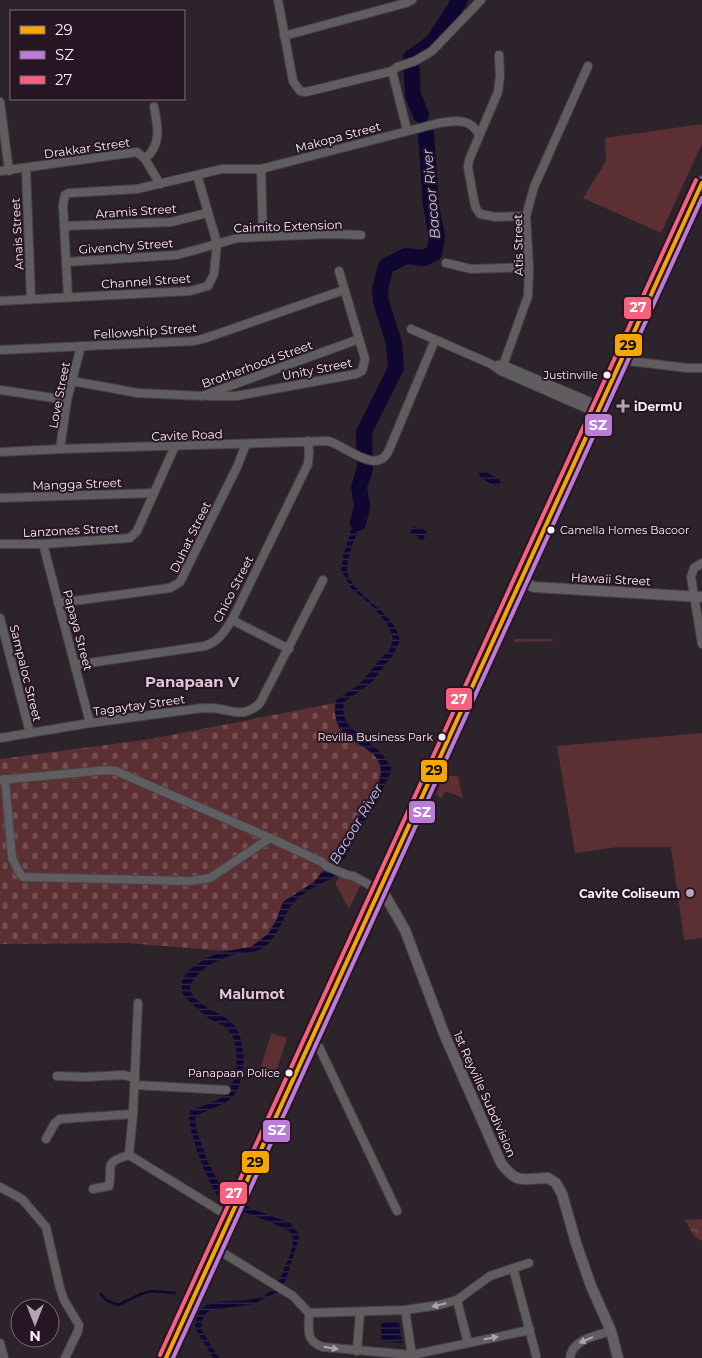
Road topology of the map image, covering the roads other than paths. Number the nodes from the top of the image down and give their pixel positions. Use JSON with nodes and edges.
{"nodes":[{"id":1,"x":278,"y":0,"type":"edge"},
{"id":2,"x":412,"y":0,"type":"edge"},
{"id":3,"x":481,"y":0,"type":"edge"},
{"id":4,"x":284,"y":36,"type":"junction"},
{"id":5,"x":498,"y":55,"type":"dead end"},
{"id":6,"x":588,"y":66,"type":"dead end"},
{"id":7,"x":394,"y":69,"type":"junction"},
{"id":8,"x":0,"y":102,"type":"edge"},
{"id":9,"x":154,"y":107,"type":"dead end"},
{"id":10,"x":407,"y":130,"type":"junction"},
{"id":11,"x":479,"y":135,"type":"junction"},
{"id":12,"x":146,"y":159,"type":"junction"},
{"id":13,"x":26,"y":168,"type":"junction"},
{"id":14,"x":261,"y":169,"type":"junction"},
{"id":15,"x":9,"y":170,"type":"junction"},
{"id":16,"x":0,"y":172,"type":"edge"},
{"id":17,"x":197,"y":175,"type":"junction"},
{"id":18,"x":702,"y":183,"type":"edge"},
{"id":19,"x":160,"y":184,"type":"junction"},
{"id":20,"x":208,"y":213,"type":"junction"},
{"id":21,"x":526,"y":216,"type":"junction"},
{"id":22,"x":64,"y":226,"type":"junction"},
{"id":23,"x":361,"y":235,"type":"dead end"},
{"id":24,"x":263,"y":236,"type":"junction"},
{"id":25,"x":217,"y":244,"type":"junction"},
{"id":26,"x":66,"y":262,"type":"junction"},
{"id":27,"x":446,"y":263,"type":"dead end"},
{"id":28,"x":530,"y":267,"type":"junction"},
{"id":29,"x":339,"y":272,"type":"dead end"},
{"id":30,"x":344,"y":290,"type":"junction"},
{"id":31,"x":68,"y":298,"type":"junction"},
{"id":32,"x":32,"y":299,"type":"junction"},
{"id":33,"x":0,"y":301,"type":"edge"},
{"id":34,"x":410,"y":329,"type":"dead end"},
{"id":35,"x":359,"y":339,"type":"junction"},
{"id":36,"x":435,"y":340,"type":"junction"},
{"id":37,"x":81,"y":346,"type":"junction"},
{"id":38,"x":0,"y":350,"type":"edge"},
{"id":39,"x":622,"y":360,"type":"junction"},
{"id":40,"x":502,"y":368,"type":"junction"},
{"id":41,"x":702,"y":368,"type":"edge"},
{"id":42,"x":72,"y":381,"type":"junction"},
{"id":43,"x":0,"y":390,"type":"edge"},
{"id":44,"x":202,"y":396,"type":"junction"},
{"id":45,"x":67,"y":400,"type":"junction"},
{"id":46,"x":599,"y":409,"type":"junction"},
{"id":47,"x":308,"y":442,"type":"junction"},
{"id":48,"x":246,"y":444,"type":"junction"},
{"id":49,"x":174,"y":446,"type":"junction"},
{"id":50,"x":60,"y":449,"type":"junction"},
{"id":51,"x":0,"y":452,"type":"edge"},
{"id":52,"x":154,"y":493,"type":"junction"},
{"id":53,"x":0,"y":498,"type":"edge"},
{"id":54,"x":0,"y":544,"type":"edge"},
{"id":55,"x":42,"y":544,"type":"junction"},
{"id":56,"x":702,"y":563,"type":"edge"},
{"id":57,"x":323,"y":580,"type":"dead end"},
{"id":58,"x":520,"y":581,"type":"junction"},
{"id":59,"x":698,"y":597,"type":"edge"},
{"id":60,"x":58,"y":604,"type":"junction"},
{"id":61,"x":0,"y":618,"type":"edge"},
{"id":62,"x":232,"y":620,"type":"junction"},
{"id":63,"x":702,"y":644,"type":"edge"},
{"id":64,"x":289,"y":649,"type":"junction"},
{"id":65,"x":76,"y":665,"type":"junction"},
{"id":66,"x":90,"y":723,"type":"junction"},
{"id":67,"x":30,"y":733,"type":"junction"},
{"id":68,"x":0,"y":738,"type":"edge"},
{"id":69,"x":2,"y":780,"type":"edge"},
{"id":70,"x":270,"y":838,"type":"junction"},
{"id":71,"x":379,"y":890,"type":"junction"},
{"id":72,"x":138,"y":1003,"type":"dead end"},
{"id":73,"x":310,"y":1043,"type":"junction"},
{"id":74,"x":57,"y":1076,"type":"dead end"},
{"id":75,"x":135,"y":1081,"type":"junction"},
{"id":76,"x":226,"y":1090,"type":"dead end"},
{"id":77,"x":133,"y":1114,"type":"junction"},
{"id":78,"x":46,"y":1139,"type":"dead end"},
{"id":79,"x":129,"y":1155,"type":"junction"},
{"id":80,"x":0,"y":1187,"type":"edge"},
{"id":81,"x":93,"y":1189,"type":"dead end"},
{"id":82,"x":397,"y":1210,"type":"dead end"},
{"id":83,"x":230,"y":1217,"type":"junction"},
{"id":84,"x":215,"y":1248,"type":"junction"},
{"id":85,"x":529,"y":1263,"type":"dead end"},
{"id":86,"x":514,"y":1268,"type":"junction"},
{"id":87,"x":457,"y":1300,"type":"junction"},
{"id":88,"x":405,"y":1310,"type":"junction"},
{"id":89,"x":360,"y":1312,"type":"junction"},
{"id":90,"x":309,"y":1313,"type":"junction"},
{"id":91,"x":530,"y":1330,"type":"junction"},
{"id":92,"x":611,"y":1331,"type":"junction"},
{"id":93,"x":0,"y":1343,"type":"edge"},
{"id":94,"x":468,"y":1343,"type":"junction"},
{"id":95,"x":357,"y":1351,"type":"junction"},
{"id":96,"x":412,"y":1355,"type":"junction"},
{"id":97,"x":536,"y":1355,"type":"dead end"},
{"id":98,"x":4,"y":1358,"type":"edge"},
{"id":99,"x":65,"y":1358,"type":"edge"},
{"id":100,"x":166,"y":1358,"type":"edge"},
{"id":101,"x":570,"y":1358,"type":"edge"},
{"id":102,"x":618,"y":1358,"type":"edge"}],
"edges":[{"from":1,"to":4,"type":"street"},
{"from":2,"to":4,"type":"street"},
{"from":3,"to":7,"type":"street"},
{"from":4,"to":7,"type":"street"},
{"from":5,"to":11,"type":"street"},
{"from":6,"to":21,"type":"street","name":"Atis Street"},
{"from":7,"to":10,"type":"street"},
{"from":8,"to":15,"type":"street"},
{"from":9,"to":12,"type":"street"},
{"from":10,"to":11,"type":"street","name":"Makopa Street"},
{"from":10,"to":14,"type":"street","name":"Makopa Street"},
{"from":11,"to":21,"type":"street"},
{"from":12,"to":13,"type":"street","name":"Drakkar Street"},
{"from":12,"to":19,"type":"street","name":"Drakkar Street"},
{"from":13,"to":15,"type":"street","name":"Drakkar Street"},
{"from":13,"to":32,"type":"street","name":"Anais Street"},
{"from":14,"to":17,"type":"street","name":"Makopa Street"},
{"from":14,"to":24,"type":"street"},
{"from":15,"to":16,"type":"street","name":"Drakkar Street"},
{"from":17,"to":19,"type":"street","name":"Makopa Street"},
{"from":17,"to":20,"type":"street","name":"Channel Street"},
{"from":18,"to":39,"type":"highway"},
{"from":19,"to":22,"type":"street","name":"Makopa Street"},
{"from":20,"to":22,"type":"street","name":"Aramis Street"},
{"from":20,"to":25,"type":"street","name":"Channel Street"},
{"from":21,"to":28,"type":"street","name":"Atis Street"},
{"from":22,"to":26,"type":"street"},
{"from":23,"to":24,"type":"street","name":"Caimito Extension"},
{"from":24,"to":25,"type":"street","name":"Caimito Extension"},
{"from":25,"to":26,"type":"street","name":"Givenchy Street"},
{"from":25,"to":31,"type":"street","name":"Channel Street"},
{"from":26,"to":31,"type":"street"},
{"from":27,"to":28,"type":"street"},
{"from":28,"to":40,"type":"street","name":"Atis Street"},
{"from":29,"to":30,"type":"street","name":"Unity Street"},
{"from":30,"to":35,"type":"street","name":"Unity Street"},
{"from":30,"to":37,"type":"street","name":"Fellowship Street"},
{"from":31,"to":32,"type":"street","name":"Channel Street"},
{"from":32,"to":33,"type":"street","name":"Channel Street"},
{"from":34,"to":36,"type":"street"},
{"from":35,"to":44,"type":"street","name":"Brotherhood Street"},
{"from":35,"to":44,"type":"street","name":"Unity Street"},
{"from":36,"to":40,"type":"street"},
{"from":36,"to":47,"type":"street","name":"Cavite Road"},
{"from":37,"to":38,"type":"street","name":"Fellowship Street"},
{"from":37,"to":42,"type":"street","name":"Love Street"},
{"from":39,"to":41,"type":"street"},
{"from":39,"to":46,"type":"highway"},
{"from":40,"to":46,"type":"street"},
{"from":42,"to":44,"type":"street","name":"Brotherhood Street"},
{"from":42,"to":45,"type":"street","name":"Love Street"},
{"from":43,"to":45,"type":"street"},
{"from":45,"to":50,"type":"street","name":"Love Street"},
{"from":46,"to":58,"type":"highway"},
{"from":47,"to":48,"type":"street","name":"Cavite Road"},
{"from":47,"to":62,"type":"street","name":"Chico Street"},
{"from":48,"to":49,"type":"street","name":"Cavite Road"},
{"from":48,"to":60,"type":"street","name":"Duhat Street"},
{"from":49,"to":50,"type":"street","name":"Cavite Road"},
{"from":49,"to":52,"type":"street","name":"Lanzones Street"},
{"from":50,"to":51,"type":"street","name":"Cavite Road"},
{"from":52,"to":53,"type":"street","name":"Mangga Street"},
{"from":52,"to":55,"type":"street","name":"Lanzones Street"},
{"from":54,"to":55,"type":"street","name":"Lanzones Street"},
{"from":55,"to":60,"type":"street","name":"Papaya Street"},
{"from":56,"to":59,"type":"street"},
{"from":57,"to":64,"type":"street","name":"Tagaytay Street"},
{"from":58,"to":59,"type":"street","name":"Hawaii Street"},
{"from":58,"to":71,"type":"highway"},
{"from":59,"to":63,"type":"street"},
{"from":60,"to":65,"type":"street","name":"Papaya Street"},
{"from":61,"to":67,"type":"street","name":"Sampaloc Street"},
{"from":62,"to":64,"type":"street"},
{"from":62,"to":65,"type":"street","name":"Chico Street"},
{"from":64,"to":66,"type":"street","name":"Tagaytay Street"},
{"from":65,"to":66,"type":"street","name":"Papaya Street"},
{"from":66,"to":67,"type":"street","name":"Tagaytay Street"},
{"from":67,"to":68,"type":"street","name":"Tagaytay Street"},
{"from":69,"to":70,"type":"street"},
{"from":69,"to":70,"type":"street"},
{"from":70,"to":71,"type":"street"},
{"from":71,"to":73,"type":"highway"},
{"from":71,"to":92,"type":"street","name":"1st Reyville Subdivision"},
{"from":72,"to":75,"type":"street"},
{"from":73,"to":82,"type":"street"},
{"from":73,"to":83,"type":"highway"},
{"from":74,"to":75,"type":"street"},
{"from":75,"to":76,"type":"street"},
{"from":75,"to":77,"type":"street"},
{"from":77,"to":78,"type":"street"},
{"from":77,"to":79,"type":"street"},
{"from":79,"to":81,"type":"street"},
{"from":79,"to":83,"type":"street"},
{"from":80,"to":99,"type":"street"},
{"from":83,"to":84,"type":"highway"},
{"from":84,"to":90,"type":"street"},
{"from":84,"to":100,"type":"highway"},
{"from":85,"to":86,"type":"street"},
{"from":86,"to":87,"type":"street"},
{"from":86,"to":91,"type":"street"},
{"from":87,"to":88,"type":"street","one_way":true},
{"from":87,"to":94,"type":"street"},
{"from":88,"to":89,"type":"street"},
{"from":88,"to":96,"type":"street"},
{"from":89,"to":90,"type":"street"},
{"from":89,"to":95,"type":"street"},
{"from":90,"to":95,"type":"street","one_way":true},
{"from":94,"to":91,"type":"street","one_way":true},
{"from":91,"to":97,"type":"street"},
{"from":92,"to":101,"type":"street","one_way":true},
{"from":92,"to":102,"type":"street","name":"1st Reyville Subdivision"},
{"from":93,"to":98,"type":"street"},
{"from":94,"to":96,"type":"street"},
{"from":95,"to":96,"type":"street"}]}
